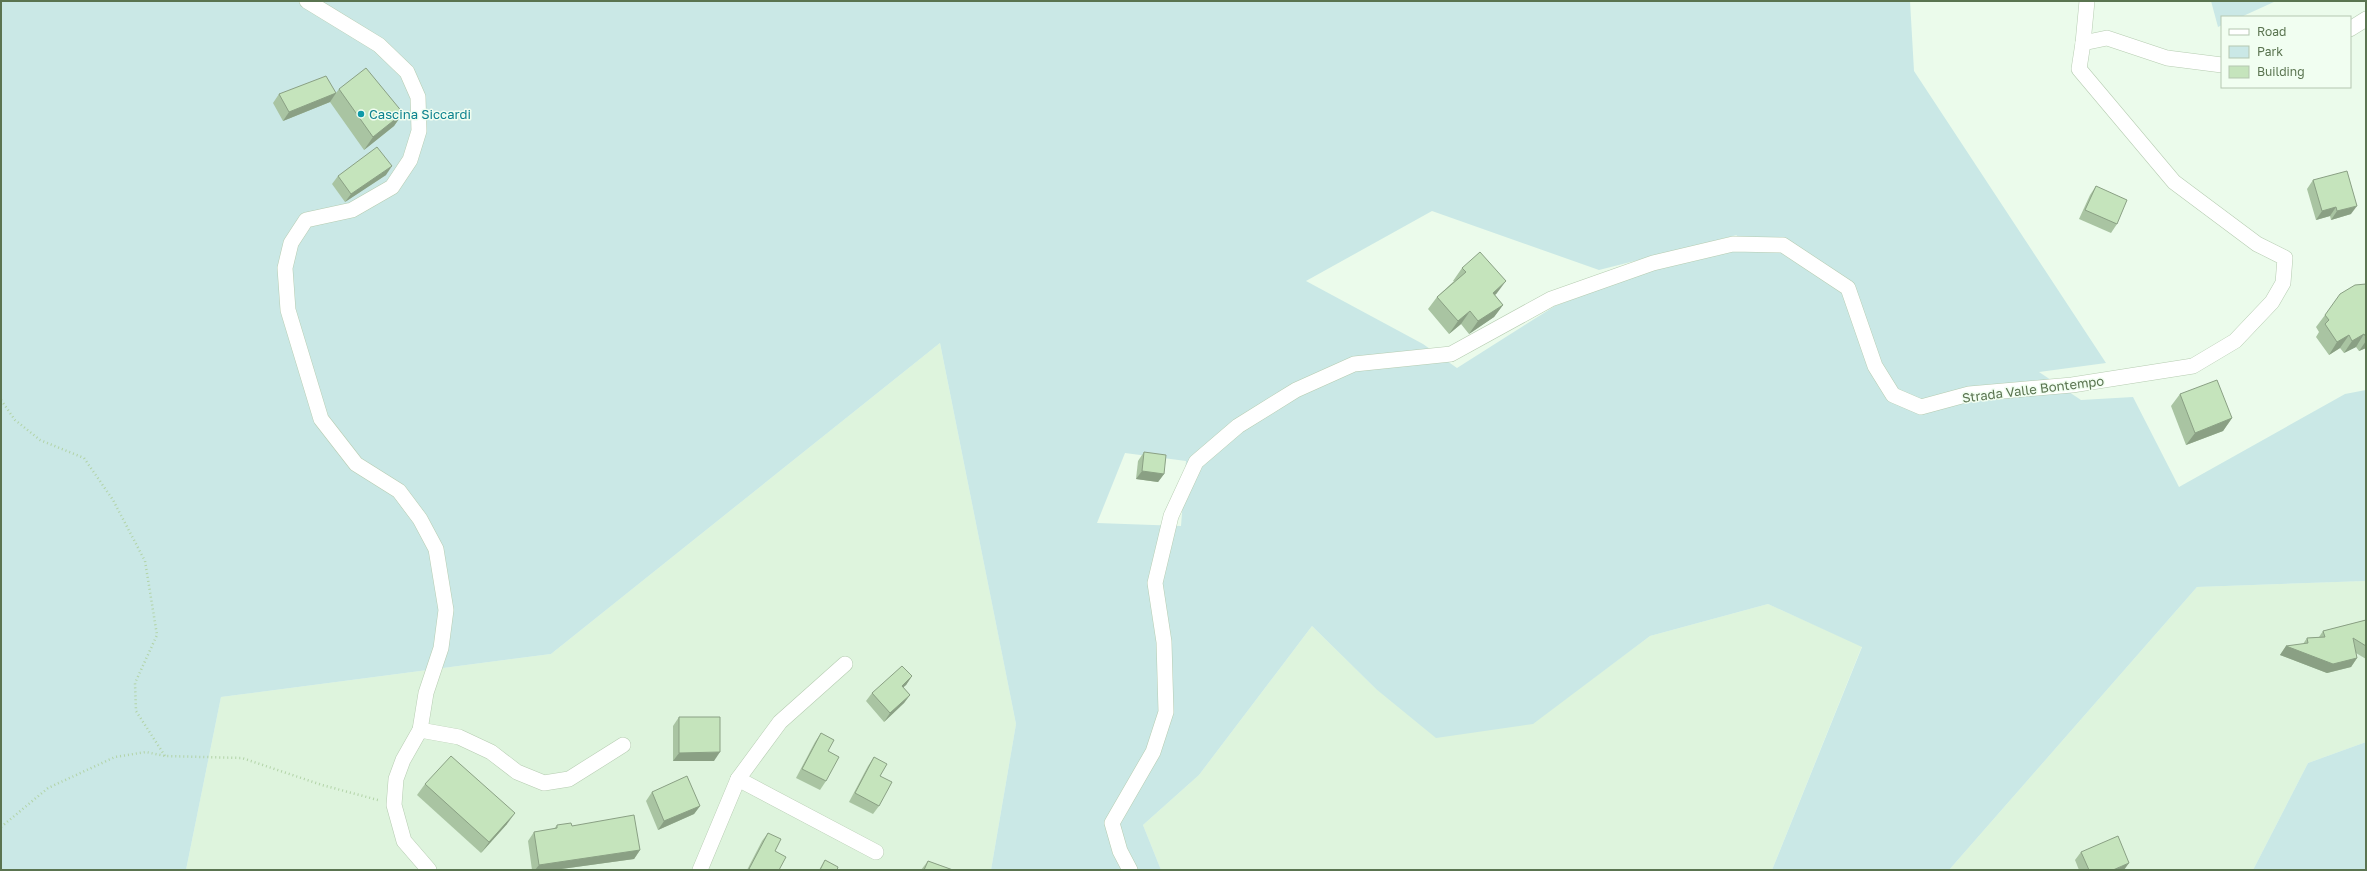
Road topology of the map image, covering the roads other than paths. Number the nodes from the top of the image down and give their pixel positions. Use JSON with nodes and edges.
{"nodes":[{"id":1,"x":307,"y":1,"type":"edge"},
{"id":2,"x":2087,"y":1,"type":"edge"},
{"id":3,"x":2366,"y":19,"type":"edge"},
{"id":4,"x":2351,"y":28,"type":"edge"},
{"id":5,"x":2083,"y":43,"type":"junction"},
{"id":6,"x":2221,"y":65,"type":"edge"},
{"id":7,"x":845,"y":664,"type":"dead end"},
{"id":8,"x":420,"y":730,"type":"junction"},
{"id":9,"x":623,"y":745,"type":"dead end"},
{"id":10,"x":738,"y":779,"type":"junction"},
{"id":11,"x":876,"y":852,"type":"dead end"},
{"id":12,"x":429,"y":870,"type":"edge"},
{"id":13,"x":700,"y":870,"type":"edge"},
{"id":14,"x":1130,"y":870,"type":"edge"}],
"edges":[{"from":1,"to":8,"type":"street"},
{"from":2,"to":5,"type":"street"},
{"from":3,"to":4,"type":"street"},
{"from":5,"to":6,"type":"street"},
{"from":5,"to":14,"type":"street","name":"Strada Valle Bontempo"},
{"from":7,"to":10,"type":"street"},
{"from":8,"to":9,"type":"street"},
{"from":8,"to":12,"type":"street"},
{"from":10,"to":11,"type":"street"},
{"from":10,"to":13,"type":"street"}]}
